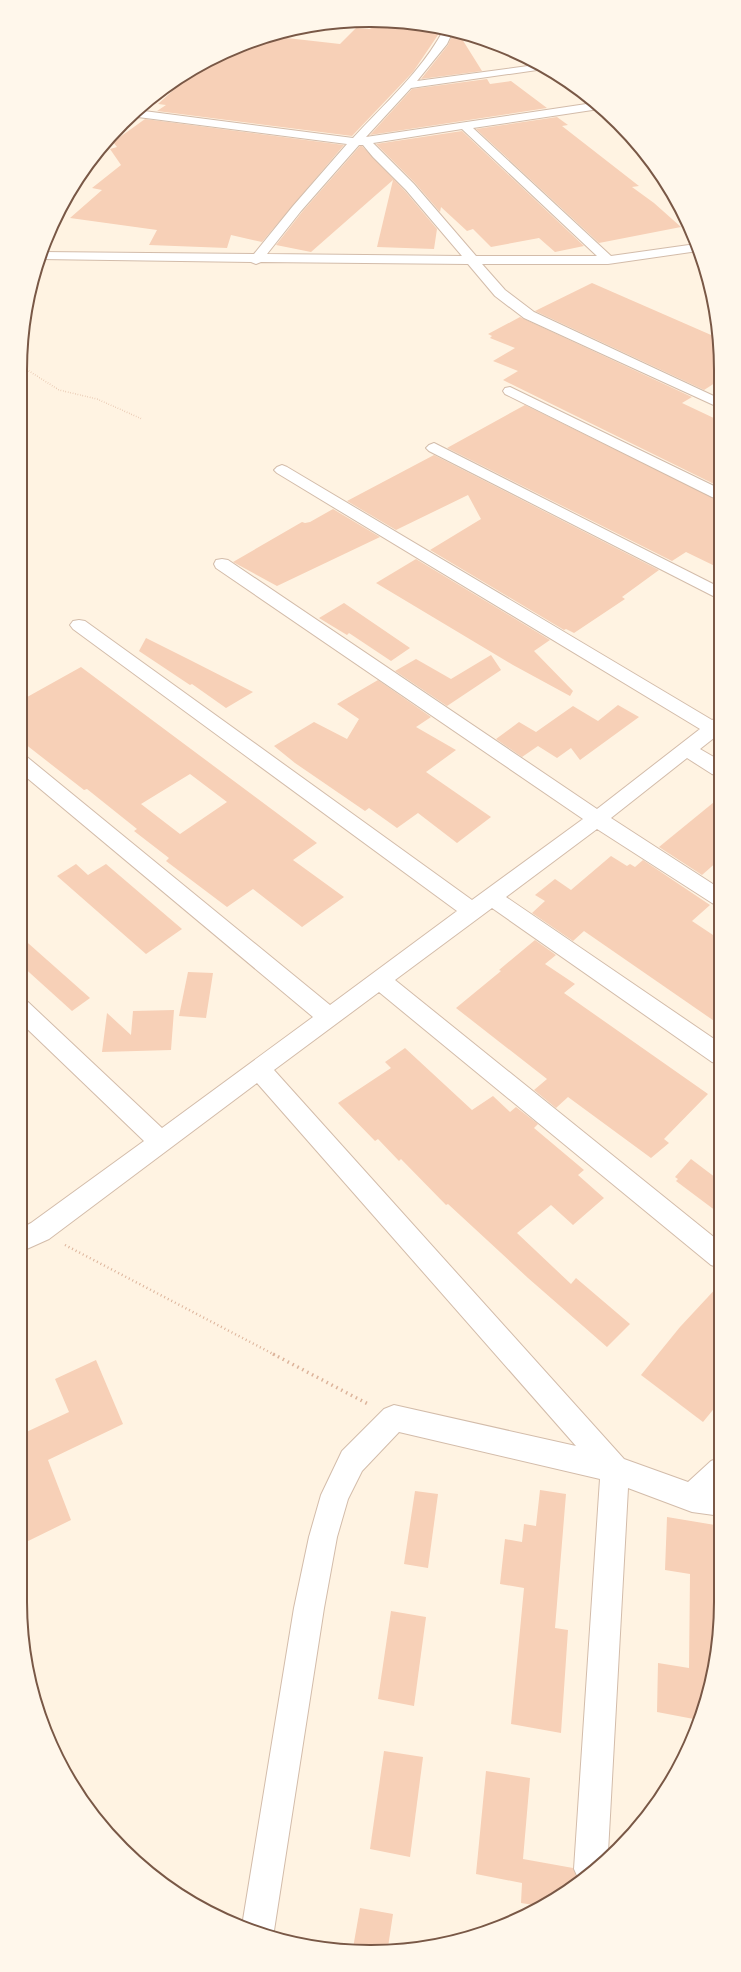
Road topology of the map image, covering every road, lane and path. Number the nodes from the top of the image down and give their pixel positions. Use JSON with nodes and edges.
{"nodes":[{"id":1,"x":445,"y":36,"type":"edge"},
{"id":2,"x":534,"y":69,"type":"edge"},
{"id":3,"x":408,"y":85,"type":"junction"},
{"id":4,"x":591,"y":107,"type":"edge"},
{"id":5,"x":142,"y":114,"type":"edge"},
{"id":6,"x":466,"y":127,"type":"junction"},
{"id":7,"x":362,"y":142,"type":"junction"},
{"id":8,"x":692,"y":249,"type":"edge"},
{"id":9,"x":46,"y":256,"type":"edge"},
{"id":10,"x":256,"y":260,"type":"junction"},
{"id":11,"x":472,"y":260,"type":"junction"},
{"id":12,"x":608,"y":260,"type":"junction"},
{"id":13,"x":27,"y":369,"type":"edge"},
{"id":14,"x":510,"y":391,"type":"dead end"},
{"id":15,"x":714,"y":401,"type":"edge"},
{"id":16,"x":142,"y":419,"type":"dead end"},
{"id":17,"x":434,"y":448,"type":"dead end"},
{"id":18,"x":282,"y":470,"type":"dead end"},
{"id":19,"x":714,"y":492,"type":"edge"},
{"id":20,"x":222,"y":564,"type":"dead end"},
{"id":21,"x":714,"y":591,"type":"edge"},
{"id":22,"x":79,"y":625,"type":"dead end"},
{"id":23,"x":714,"y":726,"type":"edge"},
{"id":24,"x":714,"y":728,"type":"edge"},
{"id":25,"x":686,"y":749,"type":"junction"},
{"id":26,"x":714,"y":766,"type":"edge"},
{"id":27,"x":27,"y":768,"type":"edge"},
{"id":28,"x":597,"y":819,"type":"junction"},
{"id":29,"x":714,"y":895,"type":"edge"},
{"id":30,"x":491,"y":897,"type":"junction"},
{"id":31,"x":472,"y":911,"type":"junction"},
{"id":32,"x":379,"y":980,"type":"junction"},
{"id":33,"x":27,"y":1015,"type":"edge"},
{"id":34,"x":329,"y":1017,"type":"junction"},
{"id":35,"x":714,"y":1050,"type":"edge"},
{"id":36,"x":259,"y":1069,"type":"junction"},
{"id":37,"x":161,"y":1142,"type":"junction"},
{"id":38,"x":40,"y":1231,"type":"junction"},
{"id":39,"x":27,"y":1238,"type":"edge"},
{"id":40,"x":714,"y":1252,"type":"edge"},
{"id":41,"x":394,"y":1418,"type":"junction"},
{"id":42,"x":615,"y":1469,"type":"junction"},
{"id":43,"x":714,"y":1478,"type":"edge"},
{"id":44,"x":692,"y":1498,"type":"junction"},
{"id":45,"x":714,"y":1501,"type":"edge"},
{"id":46,"x":591,"y":1865,"type":"edge"},
{"id":47,"x":259,"y":1927,"type":"edge"}],
"edges":[{"from":1,"to":3,"type":"street"},
{"from":2,"to":3,"type":"street"},
{"from":3,"to":7,"type":"street"},
{"from":4,"to":6,"type":"street"},
{"from":5,"to":7,"type":"street"},
{"from":6,"to":7,"type":"street"},
{"from":6,"to":12,"type":"street"},
{"from":7,"to":10,"type":"street"},
{"from":7,"to":11,"type":"street"},
{"from":8,"to":12,"type":"street"},
{"from":9,"to":10,"type":"street"},
{"from":10,"to":11,"type":"street"},
{"from":11,"to":12,"type":"street"},
{"from":11,"to":15,"type":"street"},
{"from":13,"to":16,"type":"path"},
{"from":14,"to":19,"type":"street"},
{"from":17,"to":21,"type":"street"},
{"from":18,"to":23,"type":"street"},
{"from":20,"to":28,"type":"street"},
{"from":22,"to":31,"type":"street"},
{"from":24,"to":25,"type":"street"},
{"from":25,"to":26,"type":"street"},
{"from":25,"to":28,"type":"street"},
{"from":27,"to":34,"type":"street"},
{"from":28,"to":29,"type":"street"},
{"from":28,"to":30,"type":"street"},
{"from":30,"to":31,"type":"street"},
{"from":30,"to":35,"type":"street"},
{"from":31,"to":32,"type":"street"},
{"from":32,"to":34,"type":"street"},
{"from":32,"to":40,"type":"street"},
{"from":33,"to":37,"type":"street"},
{"from":34,"to":36,"type":"street"},
{"from":36,"to":37,"type":"street"},
{"from":36,"to":42,"type":"street"},
{"from":37,"to":38,"type":"street"},
{"from":38,"to":39,"type":"street"},
{"from":38,"to":41,"type":"path"},
{"from":41,"to":42,"type":"street"},
{"from":41,"to":47,"type":"street"},
{"from":42,"to":44,"type":"street"},
{"from":42,"to":46,"type":"street"},
{"from":43,"to":44,"type":"street"},
{"from":44,"to":45,"type":"street"}]}
